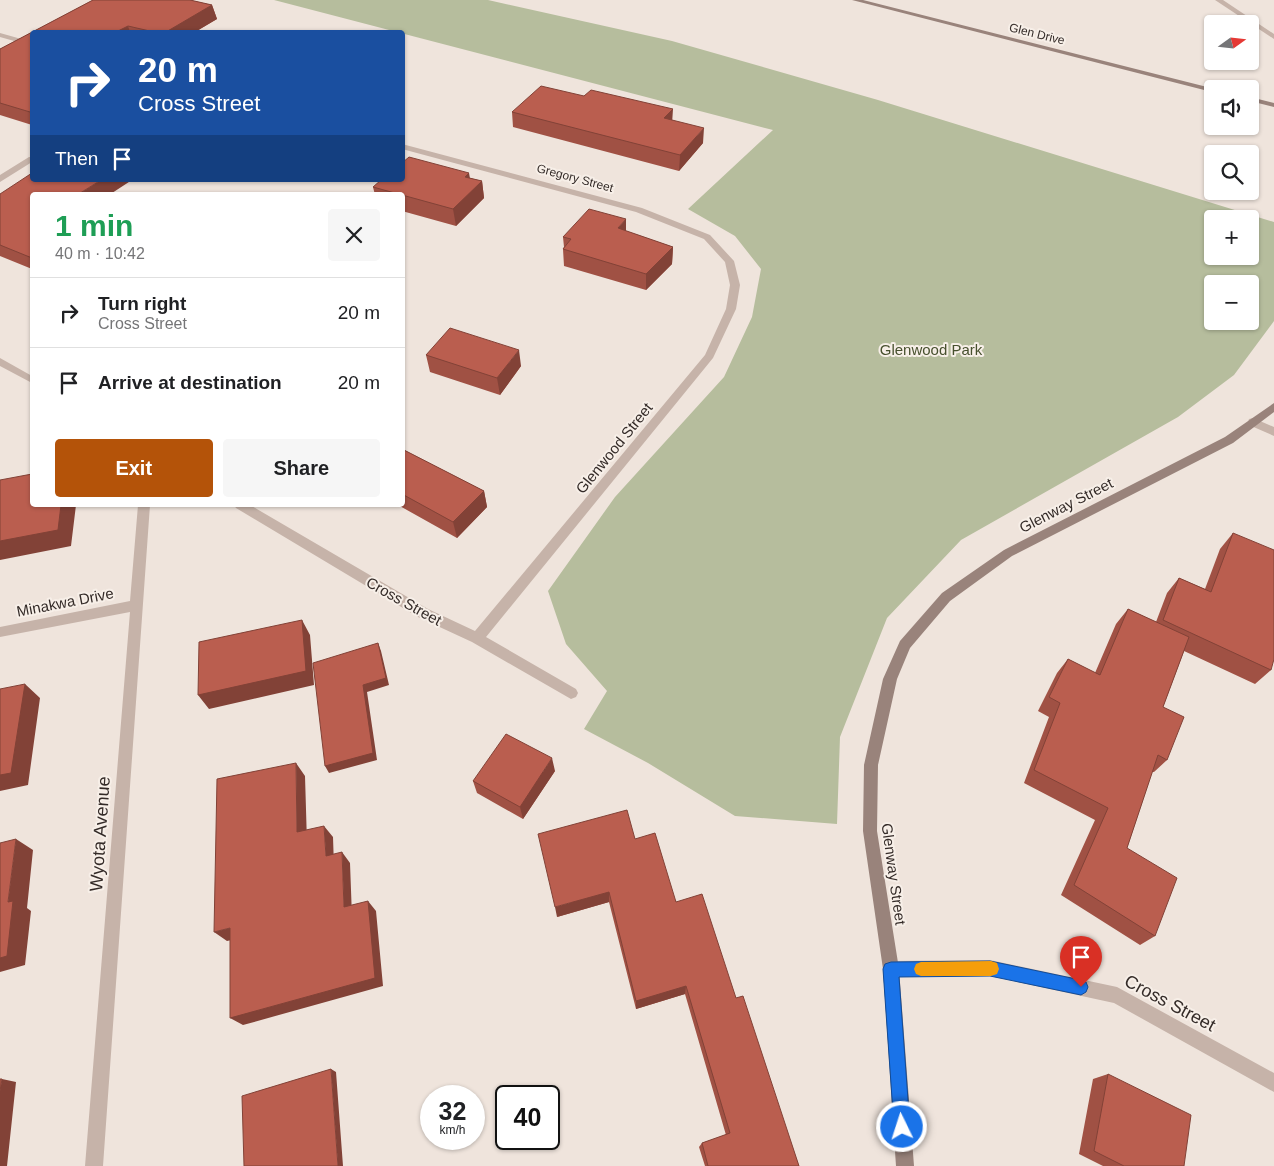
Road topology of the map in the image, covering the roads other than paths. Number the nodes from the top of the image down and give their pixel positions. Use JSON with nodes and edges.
{"nodes":[{"id":1,"x":855,"y":0,"type":"edge"},
{"id":2,"x":1218,"y":0,"type":"edge"},
{"id":3,"x":0,"y":35,"type":"edge"},
{"id":4,"x":1274,"y":37,"type":"edge"},
{"id":5,"x":30,"y":43,"type":"edge"},
{"id":6,"x":1204,"y":88,"type":"edge"},
{"id":7,"x":1259,"y":101,"type":"edge"},
{"id":8,"x":1274,"y":105,"type":"edge"},
{"id":9,"x":405,"y":147,"type":"edge"},
{"id":10,"x":30,"y":160,"type":"edge"},
{"id":11,"x":0,"y":179,"type":"edge"},
{"id":12,"x":729,"y":261,"type":"joint"},
{"id":13,"x":0,"y":361,"type":"edge"},
{"id":14,"x":30,"y":379,"type":"edge"},
{"id":15,"x":1274,"y":407,"type":"edge"},
{"id":16,"x":1253,"y":422,"type":"junction"},
{"id":17,"x":1274,"y":432,"type":"edge"},
{"id":18,"x":144,"y":507,"type":"edge"},
{"id":19,"x":243,"y":507,"type":"edge"},
{"id":20,"x":136,"y":605,"type":"junction"},
{"id":21,"x":0,"y":632,"type":"edge"},
{"id":22,"x":477,"y":638,"type":"junction"},
{"id":23,"x":571,"y":693,"type":"dead end"},
{"id":24,"x":891,"y":969,"type":"junction"},
{"id":25,"x":1274,"y":1083,"type":"edge"},
{"id":26,"x":94,"y":1166,"type":"edge"},
{"id":27,"x":905,"y":1166,"type":"edge"}],
"edges":[{"from":1,"to":6,"type":"street","name":"Glen Drive"},
{"from":2,"to":4,"type":"street"},
{"from":3,"to":5,"type":"street"},
{"from":7,"to":8,"type":"street"},
{"from":9,"to":12,"type":"street","name":"Gregory Street"},
{"from":10,"to":11,"type":"street"},
{"from":12,"to":22,"type":"street","name":"Glenwood Street"},
{"from":13,"to":14,"type":"street"},
{"from":15,"to":16,"type":"street","name":"Glenway Street"},
{"from":16,"to":17,"type":"street"},
{"from":16,"to":24,"type":"street","name":"Glenway Street"},
{"from":18,"to":20,"type":"street","name":"Wyota Avenue"},
{"from":19,"to":22,"type":"street","name":"Cross Street"},
{"from":20,"to":21,"type":"street","name":"Minakwa Drive"},
{"from":20,"to":26,"type":"street","name":"Wyota Avenue"},
{"from":22,"to":23,"type":"street","name":"Cross Street"},
{"from":24,"to":25,"type":"street","name":"Cross Street"},
{"from":24,"to":27,"type":"street","name":"Glenway Street"}]}
